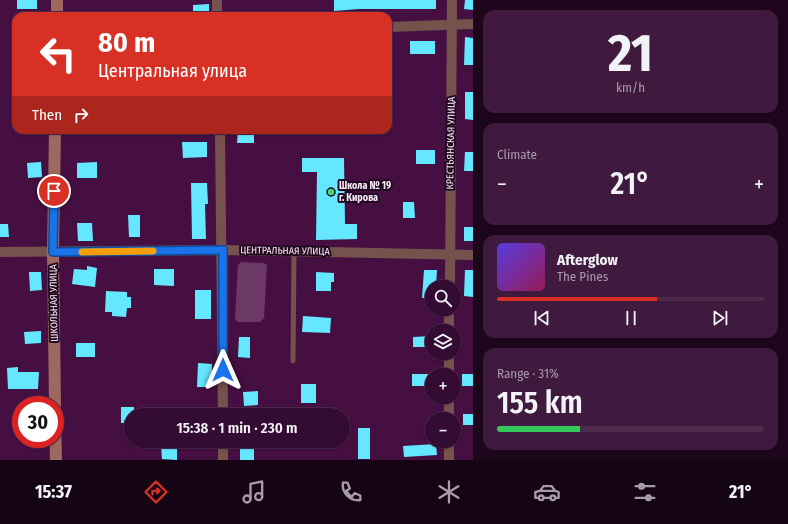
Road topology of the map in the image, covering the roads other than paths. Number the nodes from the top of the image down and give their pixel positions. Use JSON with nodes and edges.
{"nodes":[{"id":1,"x":57,"y":0,"type":"edge"},
{"id":2,"x":217,"y":0,"type":"edge"},
{"id":3,"x":452,"y":0,"type":"edge"},
{"id":4,"x":57,"y":12,"type":"edge"},
{"id":5,"x":217,"y":12,"type":"edge"},
{"id":6,"x":473,"y":24,"type":"edge"},
{"id":7,"x":452,"y":25,"type":"junction"},
{"id":8,"x":392,"y":27,"type":"edge"},
{"id":9,"x":55,"y":134,"type":"edge"},
{"id":10,"x":220,"y":134,"type":"edge"},
{"id":11,"x":223,"y":250,"type":"junction"},
{"id":12,"x":294,"y":251,"type":"junction"},
{"id":13,"x":0,"y":252,"type":"edge"},
{"id":14,"x":53,"y":252,"type":"junction"},
{"id":15,"x":450,"y":255,"type":"junction"},
{"id":16,"x":473,"y":255,"type":"edge"},
{"id":17,"x":450,"y":280,"type":"edge"},
{"id":18,"x":293,"y":361,"type":"dead end"},
{"id":19,"x":55,"y":396,"type":"edge"},
{"id":20,"x":223,"y":408,"type":"edge"},
{"id":21,"x":56,"y":448,"type":"edge"},
{"id":22,"x":223,"y":448,"type":"edge"},
{"id":23,"x":449,"y":448,"type":"edge"},
{"id":24,"x":56,"y":460,"type":"edge"},
{"id":25,"x":223,"y":460,"type":"edge"},
{"id":26,"x":449,"y":460,"type":"edge"}],
"edges":[{"from":1,"to":4,"type":"street"},
{"from":2,"to":5,"type":"street"},
{"from":3,"to":7,"type":"street","name":"КРЕСТЬЯНСКАЯ УЛИЦА"},
{"from":6,"to":7,"type":"street"},
{"from":7,"to":8,"type":"street"},
{"from":7,"to":15,"type":"street","name":"КРЕСТЬЯНСКАЯ УЛИЦА"},
{"from":9,"to":14,"type":"street","name":"ШКОЛЬНАЯ УЛИЦА"},
{"from":10,"to":11,"type":"street"},
{"from":11,"to":12,"type":"street","name":"ЦЕНТРАЛЬНАЯ УЛИЦА"},
{"from":11,"to":14,"type":"street","name":"ЦЕНТРАЛЬНАЯ УЛИЦА"},
{"from":11,"to":20,"type":"street"},
{"from":12,"to":15,"type":"street","name":"ЦЕНТРАЛЬНАЯ УЛИЦА"},
{"from":12,"to":18,"type":"lane"},
{"from":13,"to":14,"type":"street","name":"ЦЕНТРАЛЬНАЯ УЛИЦА"},
{"from":14,"to":19,"type":"street","name":"ШКОЛЬНАЯ УЛИЦА"},
{"from":15,"to":16,"type":"street","name":"ЦЕНТРАЛЬНАЯ УЛИЦА"},
{"from":15,"to":17,"type":"street","name":"КРЕСТЬЯНСКАЯ УЛИЦА"},
{"from":21,"to":24,"type":"street"},
{"from":22,"to":25,"type":"street"},
{"from":23,"to":26,"type":"street"}]}
